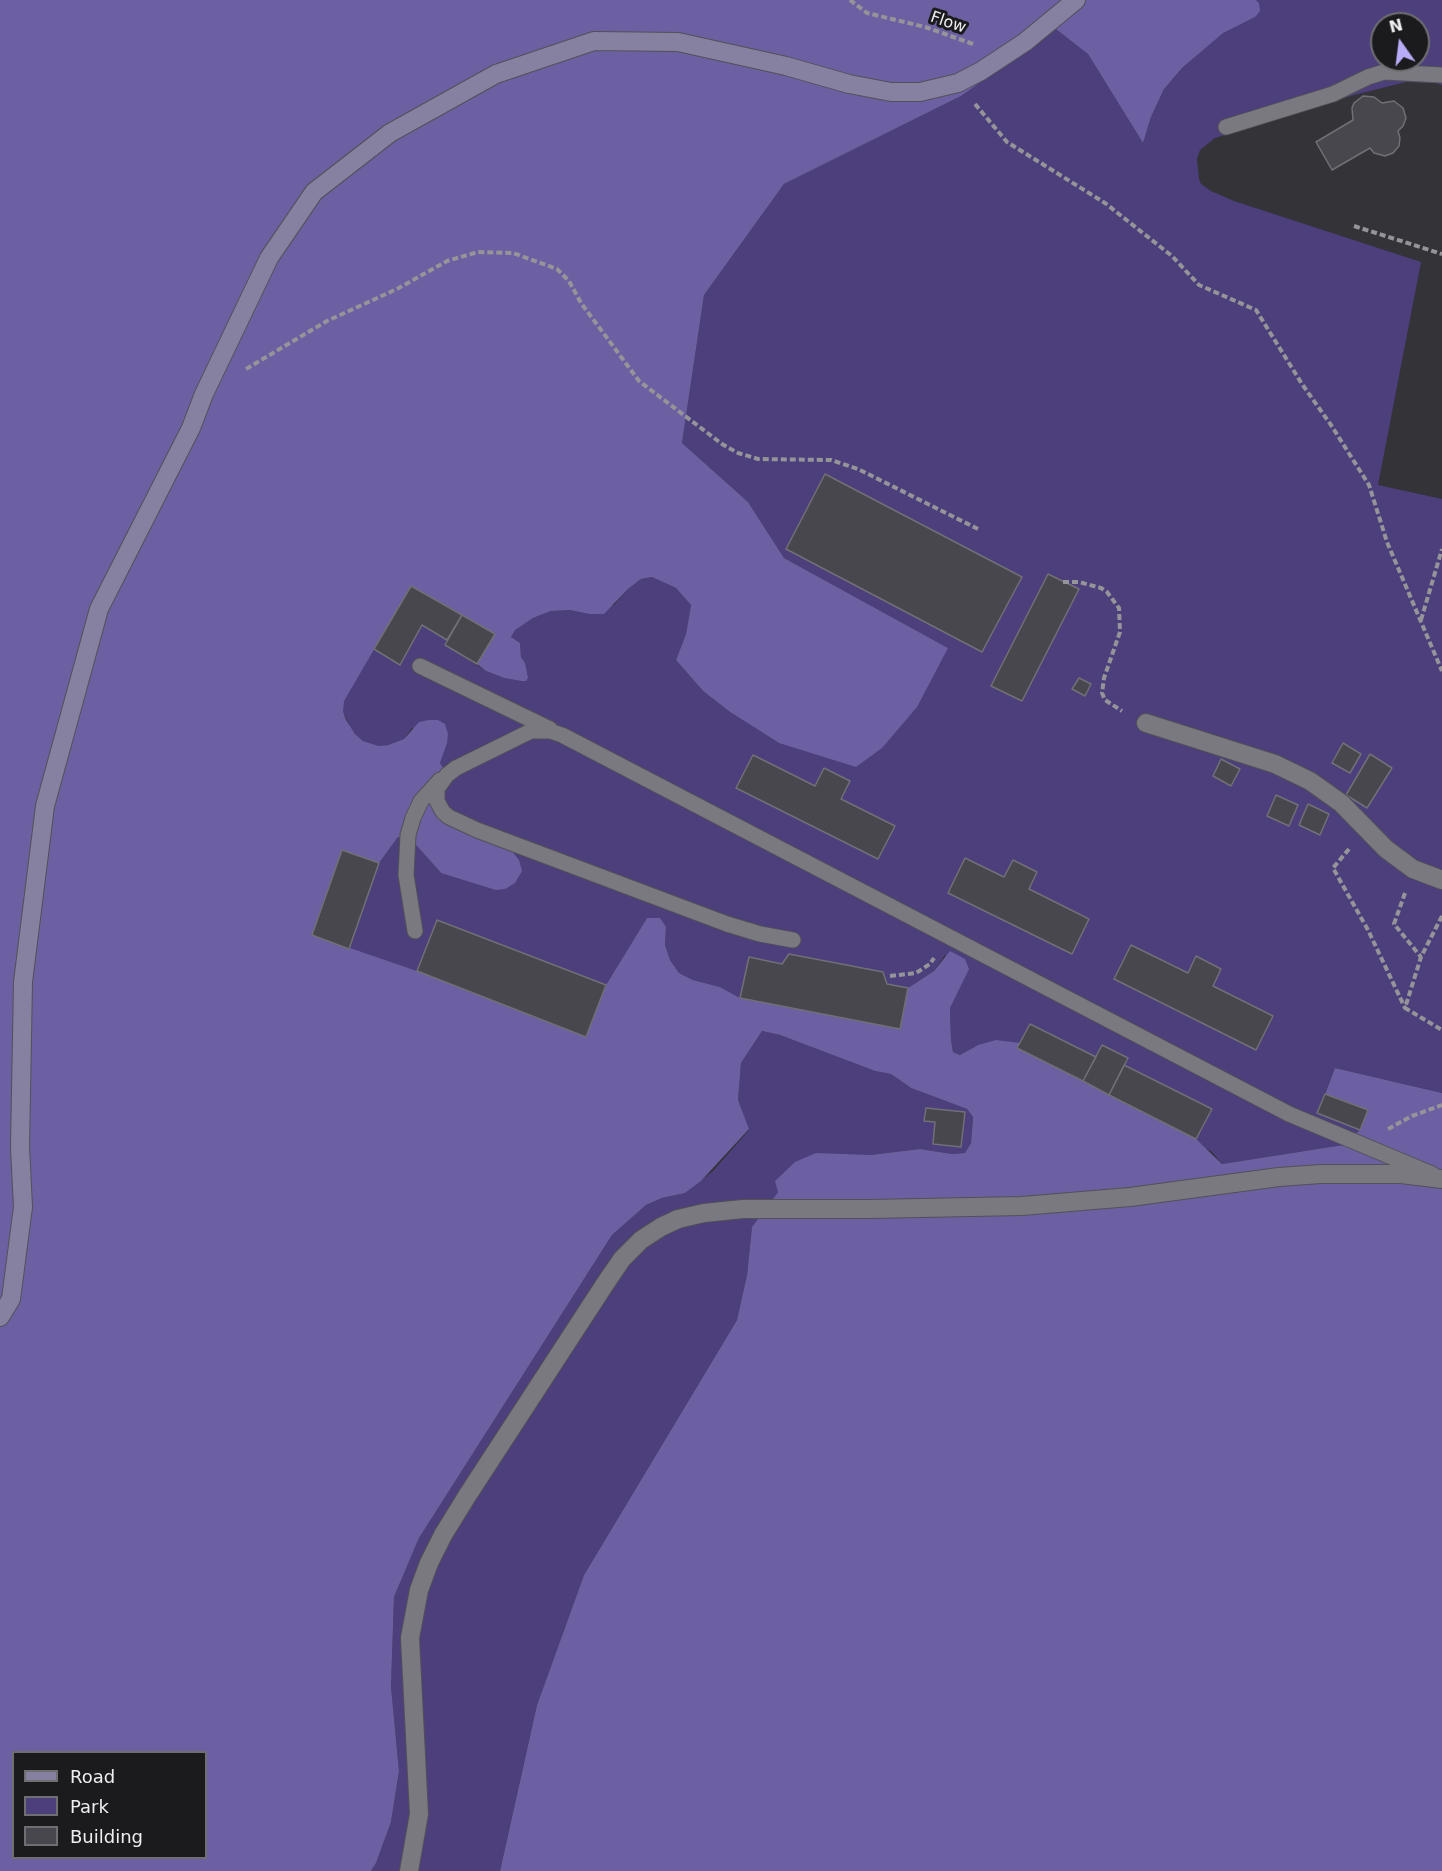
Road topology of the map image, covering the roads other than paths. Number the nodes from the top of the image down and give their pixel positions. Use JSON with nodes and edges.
{"nodes":[{"id":1,"x":1076,"y":0,"type":"edge"},
{"id":2,"x":1442,"y":75,"type":"edge"},
{"id":3,"x":1226,"y":127,"type":"dead end"},
{"id":4,"x":420,"y":666,"type":"dead end"},
{"id":5,"x":1146,"y":723,"type":"dead end"},
{"id":6,"x":562,"y":735,"type":"junction"},
{"id":7,"x":447,"y":775,"type":"junction"},
{"id":8,"x":1442,"y":880,"type":"edge"},
{"id":9,"x":415,"y":931,"type":"dead end"},
{"id":10,"x":793,"y":940,"type":"dead end"},
{"id":11,"x":1442,"y":1178,"type":"edge"},
{"id":12,"x":0,"y":1317,"type":"edge"},
{"id":13,"x":409,"y":1871,"type":"edge"}],
"edges":[{"from":1,"to":12,"type":"main road"},
{"from":2,"to":3,"type":"lane"},
{"from":4,"to":6,"type":"lane"},
{"from":5,"to":8,"type":"street"},
{"from":6,"to":7,"type":"lane"},
{"from":6,"to":11,"type":"lane"},
{"from":7,"to":9,"type":"lane"},
{"from":7,"to":10,"type":"lane"},
{"from":11,"to":13,"type":"street"}]}
